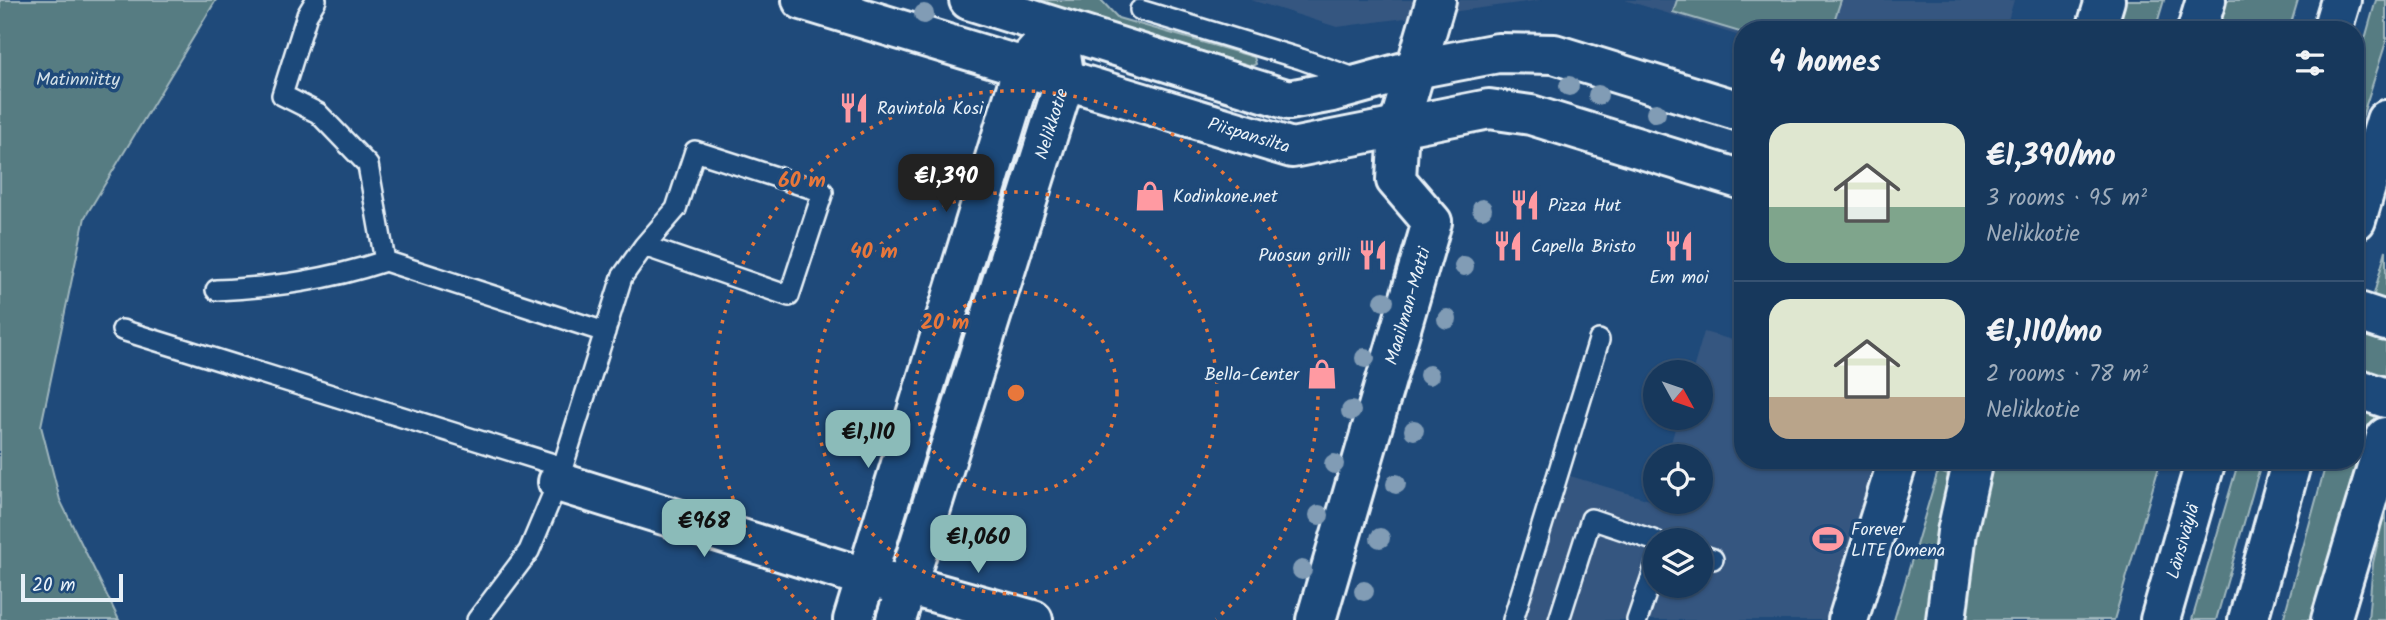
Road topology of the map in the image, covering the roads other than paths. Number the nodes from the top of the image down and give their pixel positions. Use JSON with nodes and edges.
{"nodes":[{"id":1,"x":316,"y":0,"type":"edge"},
{"id":2,"x":802,"y":0,"type":"edge"},
{"id":3,"x":968,"y":0,"type":"edge"},
{"id":4,"x":1436,"y":0,"type":"edge"},
{"id":5,"x":2105,"y":0,"type":"edge"},
{"id":6,"x":2206,"y":0,"type":"edge"},
{"id":7,"x":2341,"y":0,"type":"edge"},
{"id":8,"x":1140,"y":10,"type":"dead end"},
{"id":9,"x":2099,"y":21,"type":"edge"},
{"id":10,"x":2200,"y":21,"type":"edge"},
{"id":11,"x":2335,"y":21,"type":"edge"},
{"id":12,"x":1057,"y":29,"type":"junction"},
{"id":13,"x":1023,"y":67,"type":"junction"},
{"id":14,"x":1415,"y":69,"type":"junction"},
{"id":15,"x":1065,"y":80,"type":"junction"},
{"id":16,"x":1367,"y":83,"type":"junction"},
{"id":17,"x":1734,"y":109,"type":"edge"},
{"id":18,"x":2386,"y":120,"type":"edge"},
{"id":19,"x":1399,"y":125,"type":"junction"},
{"id":20,"x":1734,"y":177,"type":"edge"},
{"id":21,"x":2364,"y":193,"type":"edge"},
{"id":22,"x":644,"y":246,"type":"junction"},
{"id":23,"x":385,"y":261,"type":"junction"},
{"id":24,"x":216,"y":290,"type":"dead end"},
{"id":25,"x":2364,"y":313,"type":"edge"},
{"id":26,"x":2386,"y":321,"type":"edge"},
{"id":27,"x":122,"y":330,"type":"dead end"},
{"id":28,"x":605,"y":332,"type":"junction"},
{"id":29,"x":1600,"y":340,"type":"dead end"},
{"id":30,"x":2364,"y":391,"type":"edge"},
{"id":31,"x":2386,"y":398,"type":"edge"},
{"id":32,"x":2386,"y":437,"type":"edge"},
{"id":33,"x":1895,"y":469,"type":"edge"},
{"id":34,"x":1971,"y":469,"type":"edge"},
{"id":35,"x":2203,"y":469,"type":"edge"},
{"id":36,"x":2290,"y":469,"type":"edge"},
{"id":37,"x":560,"y":475,"type":"junction"},
{"id":38,"x":1643,"y":537,"type":"edge"},
{"id":39,"x":867,"y":578,"type":"junction"},
{"id":40,"x":1644,"y":598,"type":"edge"},
{"id":41,"x":902,"y":603,"type":"edge"},
{"id":42,"x":480,"y":618,"type":"edge"},
{"id":43,"x":853,"y":620,"type":"edge"},
{"id":44,"x":1032,"y":620,"type":"edge"},
{"id":45,"x":1316,"y":620,"type":"edge"},
{"id":46,"x":1513,"y":620,"type":"edge"},
{"id":47,"x":1559,"y":620,"type":"edge"},
{"id":48,"x":1637,"y":620,"type":"edge"},
{"id":49,"x":1848,"y":620,"type":"edge"},
{"id":50,"x":1946,"y":620,"type":"edge"},
{"id":51,"x":2160,"y":620,"type":"edge"},
{"id":52,"x":2248,"y":620,"type":"edge"},
{"id":53,"x":2331,"y":620,"type":"edge"}],
"edges":[{"from":1,"to":23,"type":"lane"},
{"from":2,"to":13,"type":"main road","name":"Piispansilta"},
{"from":3,"to":12,"type":"main road"},
{"from":4,"to":14,"type":"main road","name":"Maailman-Matti"},
{"from":5,"to":9,"type":"main road"},
{"from":6,"to":10,"type":"main road"},
{"from":7,"to":11,"type":"main road"},
{"from":8,"to":16,"type":"lane"},
{"from":12,"to":13,"type":"main road"},
{"from":12,"to":15,"type":"main road","name":"Nelikkotie"},
{"from":12,"to":16,"type":"main road"},
{"from":13,"to":15,"type":"main road","name":"Piispansilta"},
{"from":13,"to":39,"type":"main road"},
{"from":14,"to":16,"type":"main road"},
{"from":14,"to":17,"type":"main road"},
{"from":14,"to":19,"type":"main road","name":"Maailman-Matti"},
{"from":15,"to":19,"type":"main road","name":"Piispansilta"},
{"from":15,"to":41,"type":"main road","name":"Nelikkotie"},
{"from":18,"to":21,"type":"main road"},
{"from":19,"to":20,"type":"main road","name":"Piispansilta"},
{"from":19,"to":45,"type":"main road","name":"Maailman-Matti"},
{"from":22,"to":22,"type":"lane"},
{"from":22,"to":28,"type":"lane"},
{"from":23,"to":24,"type":"lane"},
{"from":23,"to":28,"type":"lane"},
{"from":25,"to":26,"type":"main road"},
{"from":27,"to":37,"type":"lane"},
{"from":28,"to":37,"type":"lane"},
{"from":29,"to":46,"type":"lane"},
{"from":30,"to":31,"type":"main road"},
{"from":32,"to":53,"type":"main road"},
{"from":33,"to":49,"type":"main road"},
{"from":34,"to":50,"type":"main road"},
{"from":35,"to":51,"type":"main road","name":"Länsiväylä"},
{"from":36,"to":52,"type":"main road"},
{"from":37,"to":39,"type":"main road"},
{"from":37,"to":42,"type":"lane"},
{"from":38,"to":47,"type":"lane"},
{"from":39,"to":41,"type":"main road"},
{"from":39,"to":43,"type":"main road"},
{"from":40,"to":48,"type":"lane"},
{"from":41,"to":44,"type":"main road"}]}
